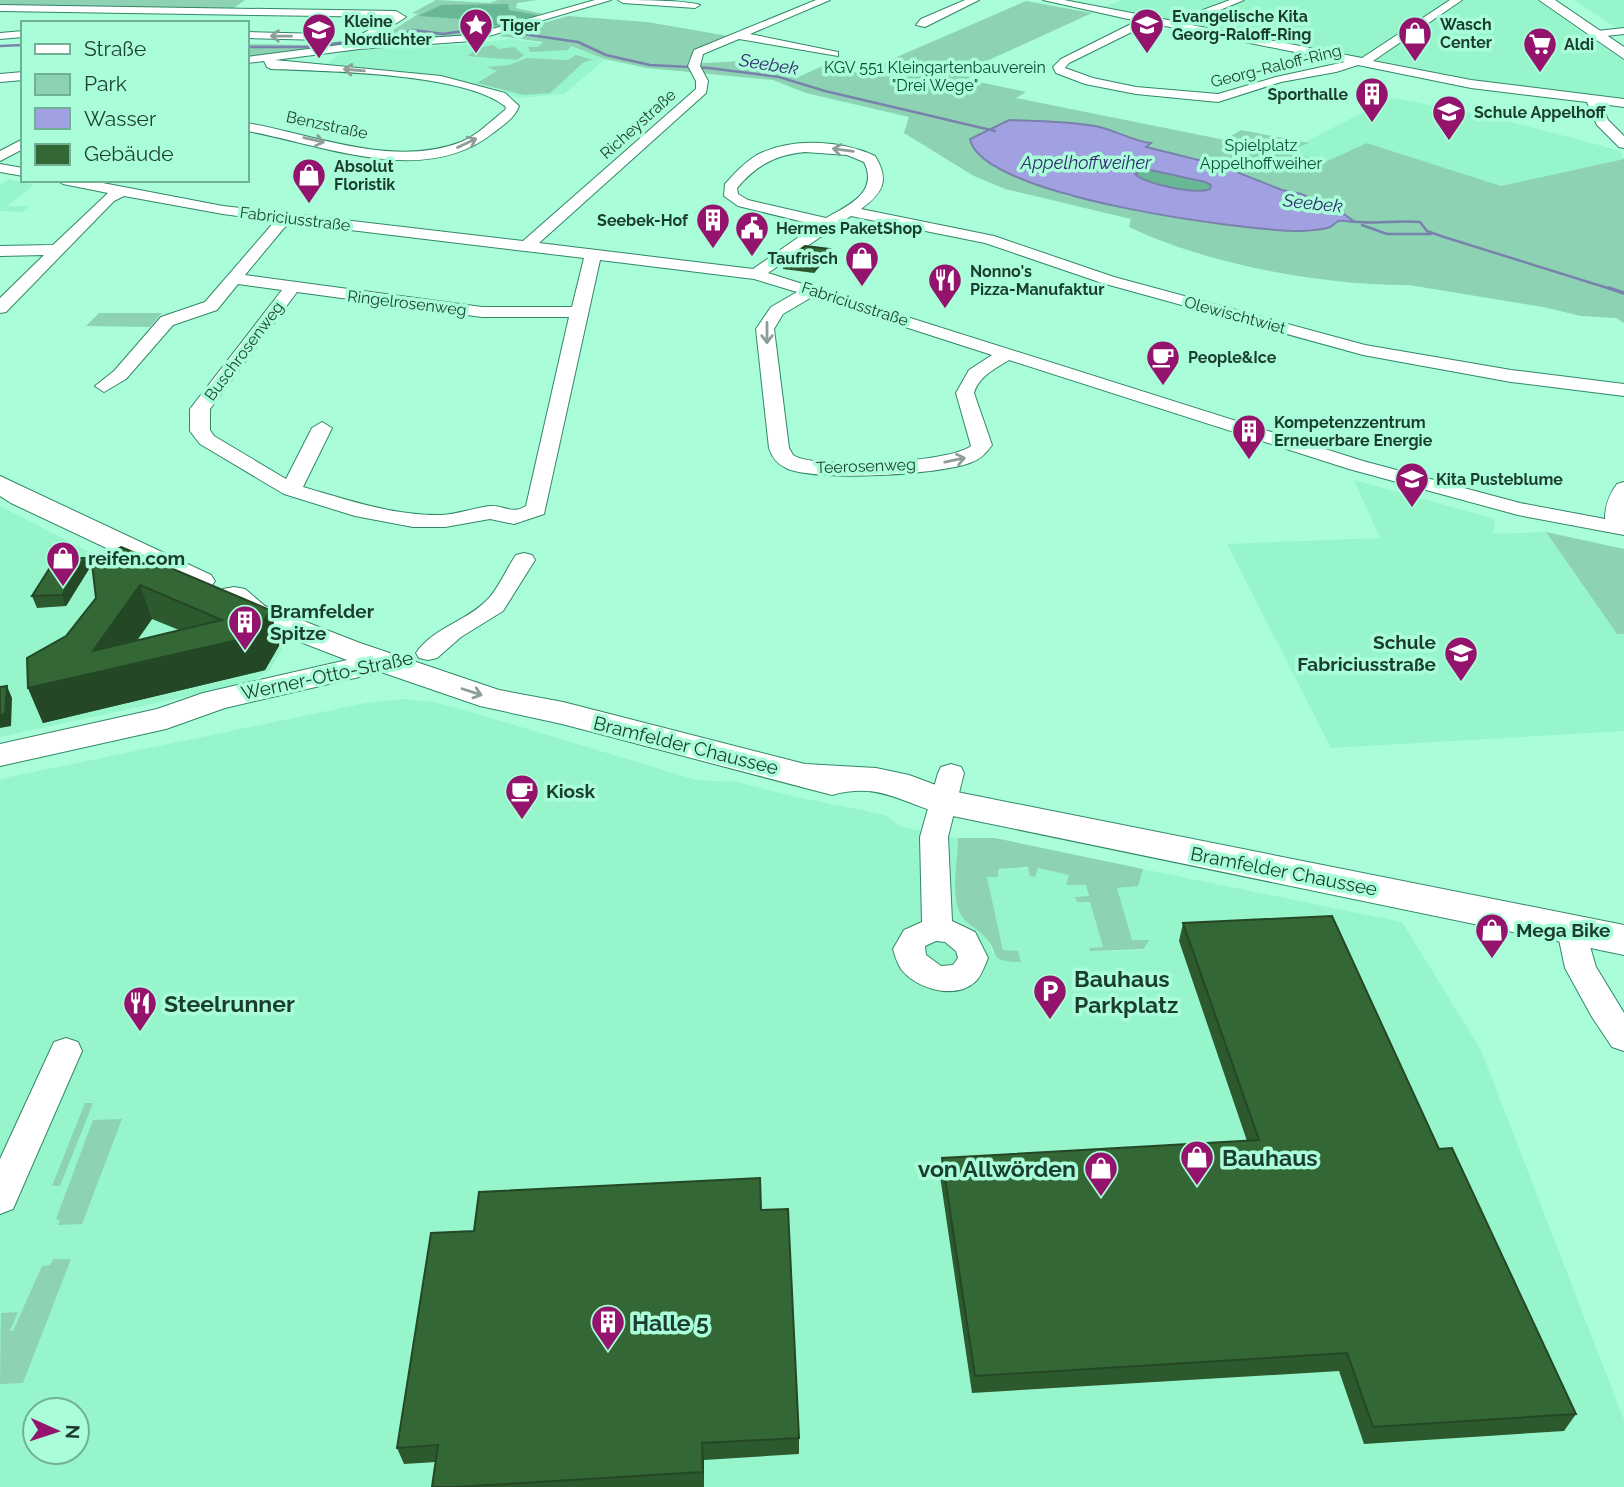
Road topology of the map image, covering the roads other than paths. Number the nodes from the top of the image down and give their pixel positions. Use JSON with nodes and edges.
{"nodes":[{"id":1,"x":606,"y":0,"type":"edge"},
{"id":2,"x":623,"y":0,"type":"edge"},
{"id":3,"x":824,"y":0,"type":"edge"},
{"id":4,"x":974,"y":0,"type":"edge"},
{"id":5,"x":1048,"y":0,"type":"edge"},
{"id":6,"x":1239,"y":0,"type":"edge"},
{"id":7,"x":1457,"y":0,"type":"edge"},
{"id":8,"x":1546,"y":0,"type":"edge"},
{"id":9,"x":1561,"y":0,"type":"edge"},
{"id":10,"x":695,"y":5,"type":"dead end"},
{"id":11,"x":0,"y":8,"type":"edge"},
{"id":12,"x":396,"y":14,"type":"joint"},
{"id":13,"x":1150,"y":19,"type":"junction"},
{"id":14,"x":1176,"y":24,"type":"junction"},
{"id":15,"x":921,"y":25,"type":"dead end"},
{"id":16,"x":21,"y":34,"type":"edge"},
{"id":17,"x":248,"y":35,"type":"edge"},
{"id":18,"x":736,"y":35,"type":"junction"},
{"id":19,"x":1616,"y":35,"type":"edge"},
{"id":20,"x":0,"y":36,"type":"edge"},
{"id":21,"x":361,"y":41,"type":"junction"},
{"id":22,"x":835,"y":54,"type":"dead end"},
{"id":23,"x":1624,"y":54,"type":"edge"},
{"id":24,"x":268,"y":57,"type":"junction"},
{"id":25,"x":248,"y":60,"type":"edge"},
{"id":26,"x":1361,"y":62,"type":"junction"},
{"id":27,"x":21,"y":76,"type":"edge"},
{"id":28,"x":0,"y":78,"type":"edge"},
{"id":29,"x":1595,"y":103,"type":"junction"},
{"id":30,"x":1624,"y":105,"type":"edge"},
{"id":31,"x":248,"y":127,"type":"edge"},
{"id":32,"x":21,"y":144,"type":"edge"},
{"id":33,"x":1624,"y":144,"type":"edge"},
{"id":34,"x":0,"y":156,"type":"edge"},
{"id":35,"x":0,"y":168,"type":"edge"},
{"id":36,"x":21,"y":172,"type":"edge"},
{"id":37,"x":72,"y":182,"type":"edge"},
{"id":38,"x":120,"y":192,"type":"junction"},
{"id":39,"x":852,"y":212,"type":"junction"},
{"id":40,"x":289,"y":218,"type":"junction"},
{"id":41,"x":829,"y":223,"type":"junction"},
{"id":42,"x":12,"y":238,"type":"dead end"},
{"id":43,"x":527,"y":246,"type":"junction"},
{"id":44,"x":58,"y":250,"type":"junction"},
{"id":45,"x":0,"y":251,"type":"edge"},
{"id":46,"x":597,"y":254,"type":"junction"},
{"id":47,"x":756,"y":274,"type":"junction"},
{"id":48,"x":235,"y":279,"type":"junction"},
{"id":49,"x":292,"y":288,"type":"junction"},
{"id":50,"x":813,"y":290,"type":"junction"},
{"id":51,"x":0,"y":308,"type":"edge"},
{"id":52,"x":579,"y":312,"type":"junction"},
{"id":53,"x":1008,"y":353,"type":"junction"},
{"id":54,"x":104,"y":386,"type":"dead end"},
{"id":55,"x":1624,"y":390,"type":"edge"},
{"id":56,"x":322,"y":428,"type":"dead end"},
{"id":57,"x":0,"y":484,"type":"edge"},
{"id":58,"x":1624,"y":488,"type":"edge"},
{"id":59,"x":291,"y":490,"type":"junction"},
{"id":60,"x":1620,"y":528,"type":"edge"},
{"id":61,"x":524,"y":561,"type":"dead end"},
{"id":62,"x":231,"y":594,"type":"junction"},
{"id":63,"x":298,"y":630,"type":"junction"},
{"id":64,"x":406,"y":662,"type":"junction"},
{"id":65,"x":263,"y":690,"type":"junction"},
{"id":66,"x":166,"y":719,"type":"junction"},
{"id":67,"x":0,"y":755,"type":"edge"},
{"id":68,"x":947,"y":788,"type":"junction"},
{"id":69,"x":937,"y":930,"type":"dead end"},
{"id":70,"x":1572,"y":930,"type":"junction"},
{"id":71,"x":1624,"y":940,"type":"edge"},
{"id":72,"x":1624,"y":1038,"type":"edge"},
{"id":73,"x":66,"y":1051,"type":"dead end"},
{"id":74,"x":0,"y":1198,"type":"edge"}],
"edges":[{"from":1,"to":21,"type":"street"},
{"from":2,"to":10,"type":"street"},
{"from":3,"to":18,"type":"street","name":"Richeystraße"},
{"from":4,"to":15,"type":"street"},
{"from":5,"to":13,"type":"street"},
{"from":6,"to":14,"type":"street"},
{"from":7,"to":26,"type":"street"},
{"from":8,"to":19,"type":"main road"},
{"from":9,"to":19,"type":"main road"},
{"from":11,"to":12,"type":"street"},
{"from":12,"to":21,"type":"street"},
{"from":13,"to":14,"type":"street"},
{"from":13,"to":26,"type":"street","name":"Georg-Raloff-Ring"},
{"from":14,"to":26,"type":"street"},
{"from":16,"to":20,"type":"street"},
{"from":21,"to":17,"type":"street","one_way":true},
{"from":18,"to":22,"type":"street"},
{"from":18,"to":43,"type":"street","name":"Richeystraße"},
{"from":19,"to":23,"type":"main road"},
{"from":21,"to":24,"type":"street"},
{"from":24,"to":25,"type":"street"},
{"from":31,"to":24,"type":"street","name":"Benzstraße","one_way":true},
{"from":26,"to":29,"type":"street"},
{"from":27,"to":28,"type":"street"},
{"from":29,"to":30,"type":"street"},
{"from":29,"to":33,"type":"street"},
{"from":32,"to":34,"type":"street"},
{"from":35,"to":36,"type":"street"},
{"from":37,"to":38,"type":"street","name":"Fabriciusstraße"},
{"from":38,"to":40,"type":"street","name":"Fabriciusstraße"},
{"from":38,"to":44,"type":"street"},
{"from":39,"to":41,"type":"street"},
{"from":39,"to":41,"type":"street","one_way":true},
{"from":39,"to":55,"type":"street","name":"Olewischtwiet"},
{"from":40,"to":43,"type":"street","name":"Fabriciusstraße"},
{"from":40,"to":48,"type":"street"},
{"from":41,"to":47,"type":"street"},
{"from":42,"to":45,"type":"street"},
{"from":43,"to":46,"type":"street","name":"Fabriciusstraße"},
{"from":44,"to":45,"type":"street"},
{"from":44,"to":51,"type":"street"},
{"from":46,"to":47,"type":"street","name":"Fabriciusstraße"},
{"from":46,"to":52,"type":"street","name":"Buschrosenweg"},
{"from":47,"to":50,"type":"street","name":"Fabriciusstraße"},
{"from":48,"to":49,"type":"street","name":"Ringelrosenweg"},
{"from":48,"to":54,"type":"street"},
{"from":49,"to":52,"type":"street","name":"Ringelrosenweg"},
{"from":49,"to":59,"type":"street","name":"Buschrosenweg"},
{"from":50,"to":53,"type":"street","name":"Fabriciusstraße"},
{"from":50,"to":53,"type":"street","name":"Teerosenweg","one_way":true},
{"from":52,"to":59,"type":"street","name":"Buschrosenweg"},
{"from":53,"to":60,"type":"street","name":"Fabriciusstraße"},
{"from":56,"to":59,"type":"street"},
{"from":57,"to":62,"type":"main road","name":"Bramfelder Chaussee"},
{"from":58,"to":60,"type":"street"},
{"from":61,"to":64,"type":"street"},
{"from":62,"to":63,"type":"main road","name":"Bramfelder Chaussee"},
{"from":62,"to":64,"type":"main road","name":"Bramfelder Chaussee"},
{"from":63,"to":64,"type":"main road","name":"Bramfelder Chaussee"},
{"from":63,"to":65,"type":"main road"},
{"from":64,"to":65,"type":"main road","name":"Werner-Otto-Straße"},
{"from":64,"to":66,"type":"main road","name":"Werner-Otto-Straße"},
{"from":64,"to":68,"type":"main road","name":"Bramfelder Chaussee"},
{"from":65,"to":66,"type":"main road","name":"Werner-Otto-Straße"},
{"from":66,"to":67,"type":"main road","name":"Werner-Otto-Straße"},
{"from":68,"to":69,"type":"street"},
{"from":68,"to":70,"type":"main road","name":"Bramfelder Chaussee"},
{"from":70,"to":71,"type":"main road","name":"Bramfelder Chaussee"},
{"from":70,"to":72,"type":"street"},
{"from":73,"to":74,"type":"street"}]}
